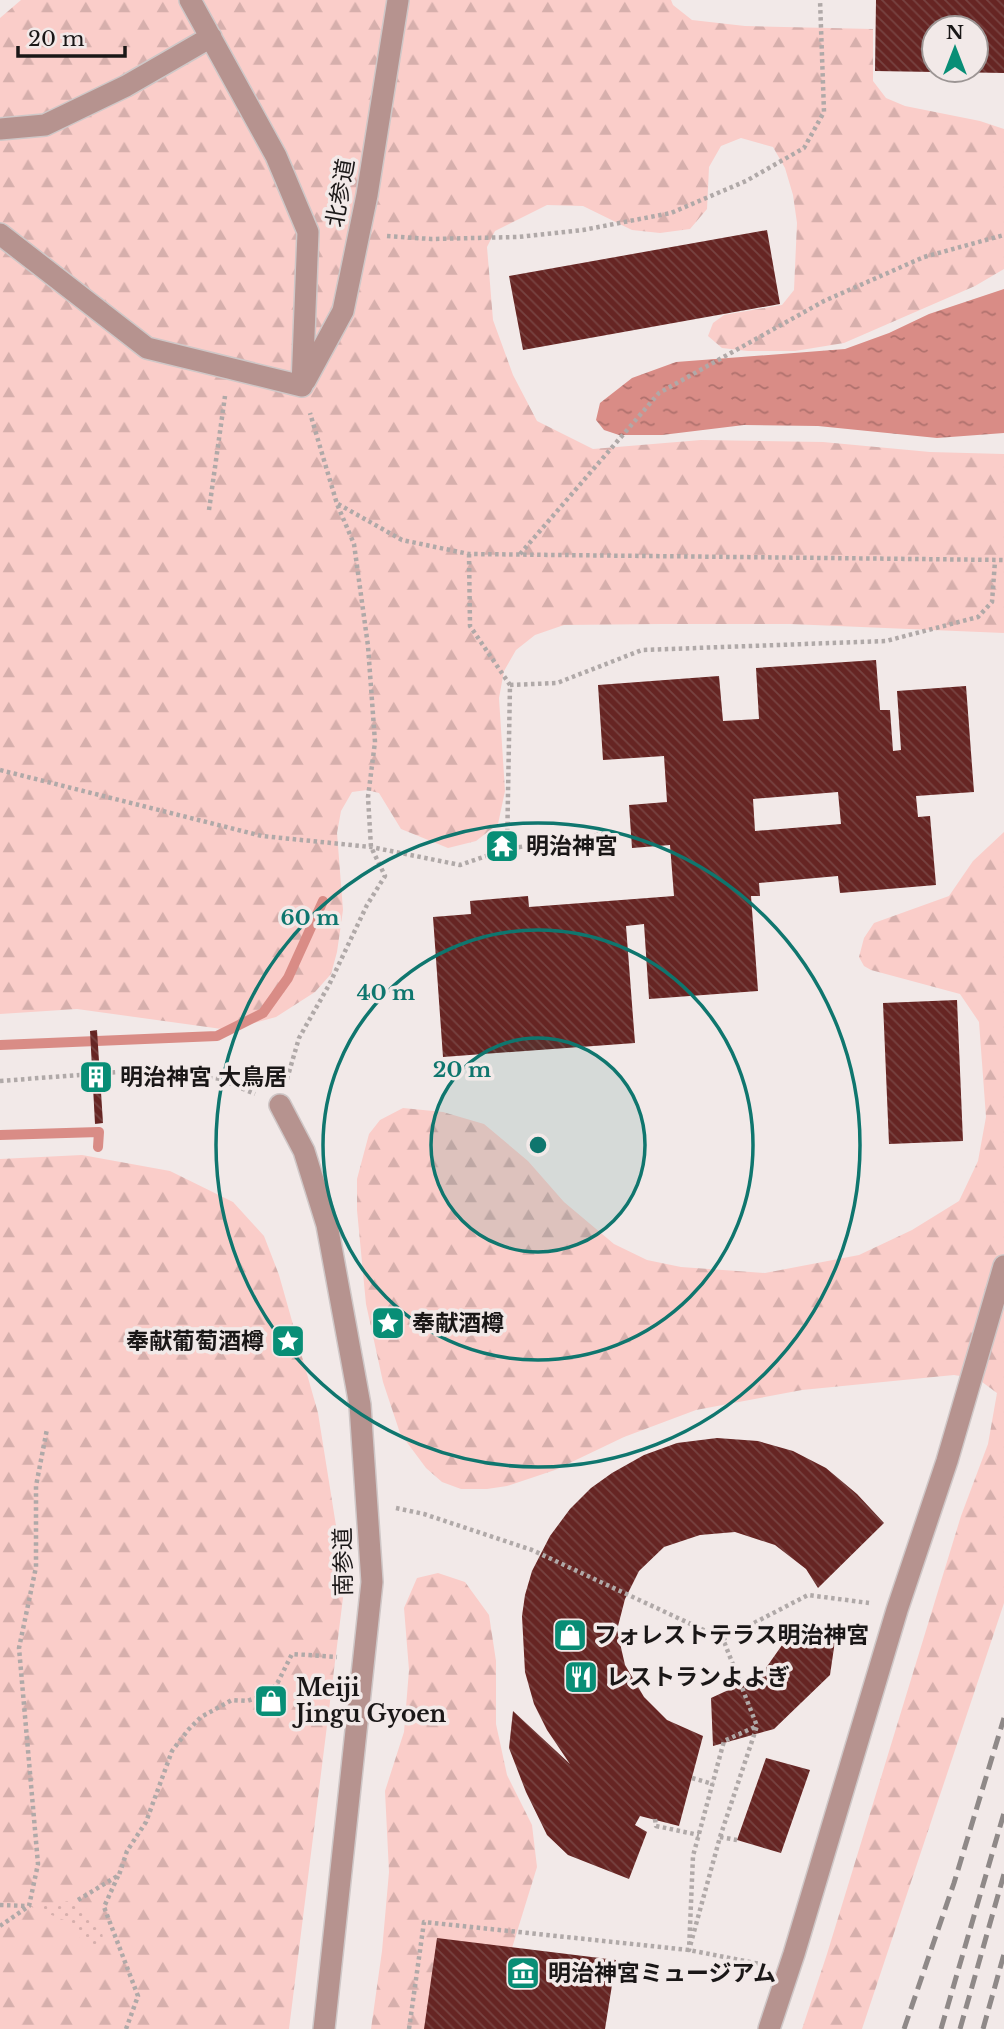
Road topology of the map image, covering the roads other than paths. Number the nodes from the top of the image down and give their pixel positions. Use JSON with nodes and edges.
{"nodes":[{"id":1,"x":190,"y":0,"type":"edge"},
{"id":2,"x":398,"y":0,"type":"edge"},
{"id":3,"x":211,"y":37,"type":"junction"},
{"id":4,"x":0,"y":129,"type":"edge"},
{"id":5,"x":0,"y":234,"type":"edge"},
{"id":6,"x":302,"y":386,"type":"junction"},
{"id":7,"x":279,"y":1105,"type":"road end"},
{"id":8,"x":1004,"y":1266,"type":"edge"},
{"id":9,"x":324,"y":2029,"type":"edge"},
{"id":10,"x":769,"y":2029,"type":"edge"}],
"edges":[{"from":1,"to":3,"type":"street"},
{"from":2,"to":6,"type":"street","name":"北参道"},
{"from":3,"to":4,"type":"street"},
{"from":3,"to":6,"type":"street"},
{"from":5,"to":6,"type":"street"},
{"from":7,"to":9,"type":"street","name":"南参道"},
{"from":8,"to":10,"type":"street"}]}
